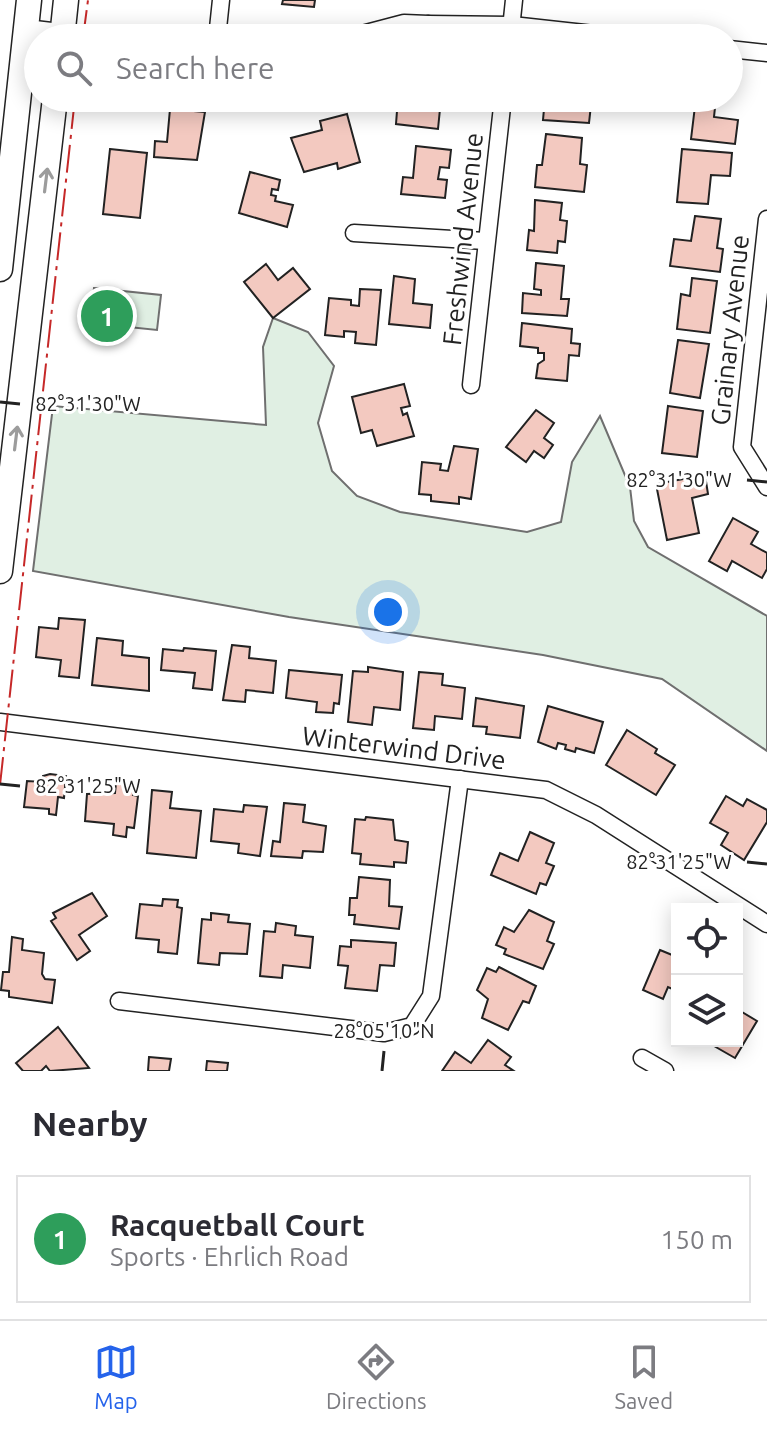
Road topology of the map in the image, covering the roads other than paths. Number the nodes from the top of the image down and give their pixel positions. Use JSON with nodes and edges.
{"nodes":[{"id":1,"x":29,"y":0,"type":"edge"},
{"id":2,"x":66,"y":0,"type":"edge"},
{"id":3,"x":221,"y":0,"type":"edge"},
{"id":4,"x":514,"y":0,"type":"edge"},
{"id":5,"x":26,"y":24,"type":"edge"},
{"id":6,"x":63,"y":24,"type":"edge"},
{"id":7,"x":218,"y":24,"type":"edge"},
{"id":8,"x":400,"y":24,"type":"edge"},
{"id":9,"x":428,"y":24,"type":"edge"},
{"id":10,"x":512,"y":24,"type":"edge"},
{"id":11,"x":743,"y":50,"type":"edge"},
{"id":12,"x":767,"y":53,"type":"edge"},
{"id":13,"x":24,"y":108,"type":"edge"},
{"id":14,"x":53,"y":112,"type":"edge"},
{"id":15,"x":501,"y":112,"type":"edge"},
{"id":16,"x":767,"y":219,"type":"edge"},
{"id":17,"x":354,"y":233,"type":"dead end"},
{"id":18,"x":485,"y":241,"type":"junction"},
{"id":19,"x":0,"y":269,"type":"edge"},
{"id":20,"x":471,"y":385,"type":"dead end"},
{"id":21,"x":767,"y":487,"type":"edge"},
{"id":22,"x":0,"y":571,"type":"edge"},
{"id":23,"x":0,"y":722,"type":"edge"},
{"id":24,"x":460,"y":779,"type":"junction"},
{"id":25,"x":767,"y":924,"type":"edge"},
{"id":26,"x":119,"y":1001,"type":"dead end"},
{"id":27,"x":642,"y":1058,"type":"dead end"},
{"id":28,"x":665,"y":1071,"type":"edge"}],
"edges":[{"from":1,"to":5,"type":"main road"},
{"from":2,"to":6,"type":"main road"},
{"from":3,"to":7,"type":"street"},
{"from":4,"to":10,"type":"street"},
{"from":8,"to":9,"type":"street"},
{"from":11,"to":12,"type":"street"},
{"from":13,"to":19,"type":"main road"},
{"from":22,"to":14,"type":"main road","one_way":true},
{"from":15,"to":18,"type":"street","name":"Freshwind Avenue"},
{"from":16,"to":21,"type":"street","name":"Grainary Avenue"},
{"from":17,"to":18,"type":"street"},
{"from":18,"to":20,"type":"street","name":"Freshwind Avenue"},
{"from":23,"to":24,"type":"street","name":"Winterwind Drive"},
{"from":24,"to":25,"type":"street","name":"Winterwind Drive"},
{"from":24,"to":26,"type":"street"},
{"from":27,"to":28,"type":"street"}]}
